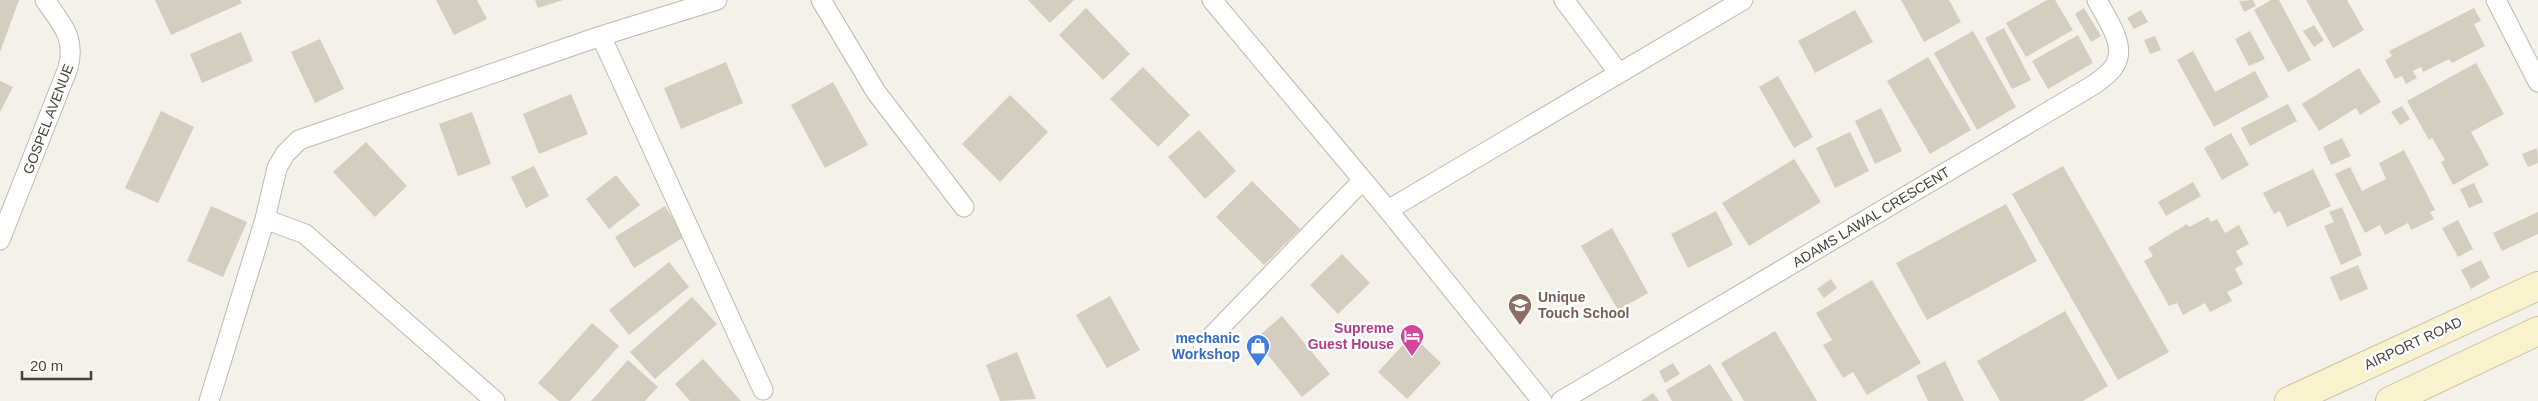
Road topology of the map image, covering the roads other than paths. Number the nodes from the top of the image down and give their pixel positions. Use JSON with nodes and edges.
{"nodes":[{"id":1,"x":45,"y":0,"type":"edge"},
{"id":2,"x":717,"y":0,"type":"edge"},
{"id":3,"x":821,"y":0,"type":"edge"},
{"id":4,"x":1212,"y":0,"type":"edge"},
{"id":5,"x":1564,"y":0,"type":"edge"},
{"id":6,"x":1743,"y":0,"type":"edge"},
{"id":7,"x":2097,"y":0,"type":"edge"},
{"id":8,"x":2496,"y":0,"type":"edge"},
{"id":9,"x":601,"y":36,"type":"junction"},
{"id":10,"x":1618,"y":72,"type":"junction"},
{"id":11,"x":2538,"y":82,"type":"edge"},
{"id":12,"x":1362,"y":181,"type":"junction"},
{"id":13,"x":964,"y":206,"type":"dead end"},
{"id":14,"x":1388,"y":210,"type":"junction"},
{"id":15,"x":265,"y":219,"type":"junction"},
{"id":16,"x":0,"y":240,"type":"edge"},
{"id":17,"x":2538,"y":286,"type":"edge"},
{"id":18,"x":2538,"y":331,"type":"edge"},
{"id":19,"x":1203,"y":345,"type":"dead end"},
{"id":20,"x":763,"y":390,"type":"dead end"},
{"id":21,"x":210,"y":401,"type":"edge"},
{"id":22,"x":495,"y":401,"type":"edge"},
{"id":23,"x":1542,"y":401,"type":"edge"},
{"id":24,"x":1561,"y":401,"type":"edge"},
{"id":25,"x":2289,"y":401,"type":"edge"},
{"id":26,"x":2390,"y":401,"type":"edge"}],
"edges":[{"from":1,"to":16,"type":"street","name":"GOSPEL AVENUE"},
{"from":2,"to":9,"type":"street"},
{"from":3,"to":13,"type":"street"},
{"from":4,"to":12,"type":"street"},
{"from":5,"to":10,"type":"street"},
{"from":6,"to":10,"type":"street"},
{"from":7,"to":24,"type":"street","name":"ADAMS LAWAL CRESCENT"},
{"from":8,"to":11,"type":"street"},
{"from":9,"to":15,"type":"street"},
{"from":9,"to":20,"type":"street"},
{"from":10,"to":14,"type":"street"},
{"from":12,"to":14,"type":"street"},
{"from":12,"to":19,"type":"street"},
{"from":14,"to":23,"type":"street"},
{"from":15,"to":21,"type":"street"},
{"from":15,"to":22,"type":"street"},
{"from":17,"to":25,"type":"main road","name":"AIRPORT ROAD"},
{"from":18,"to":26,"type":"main road"}]}
